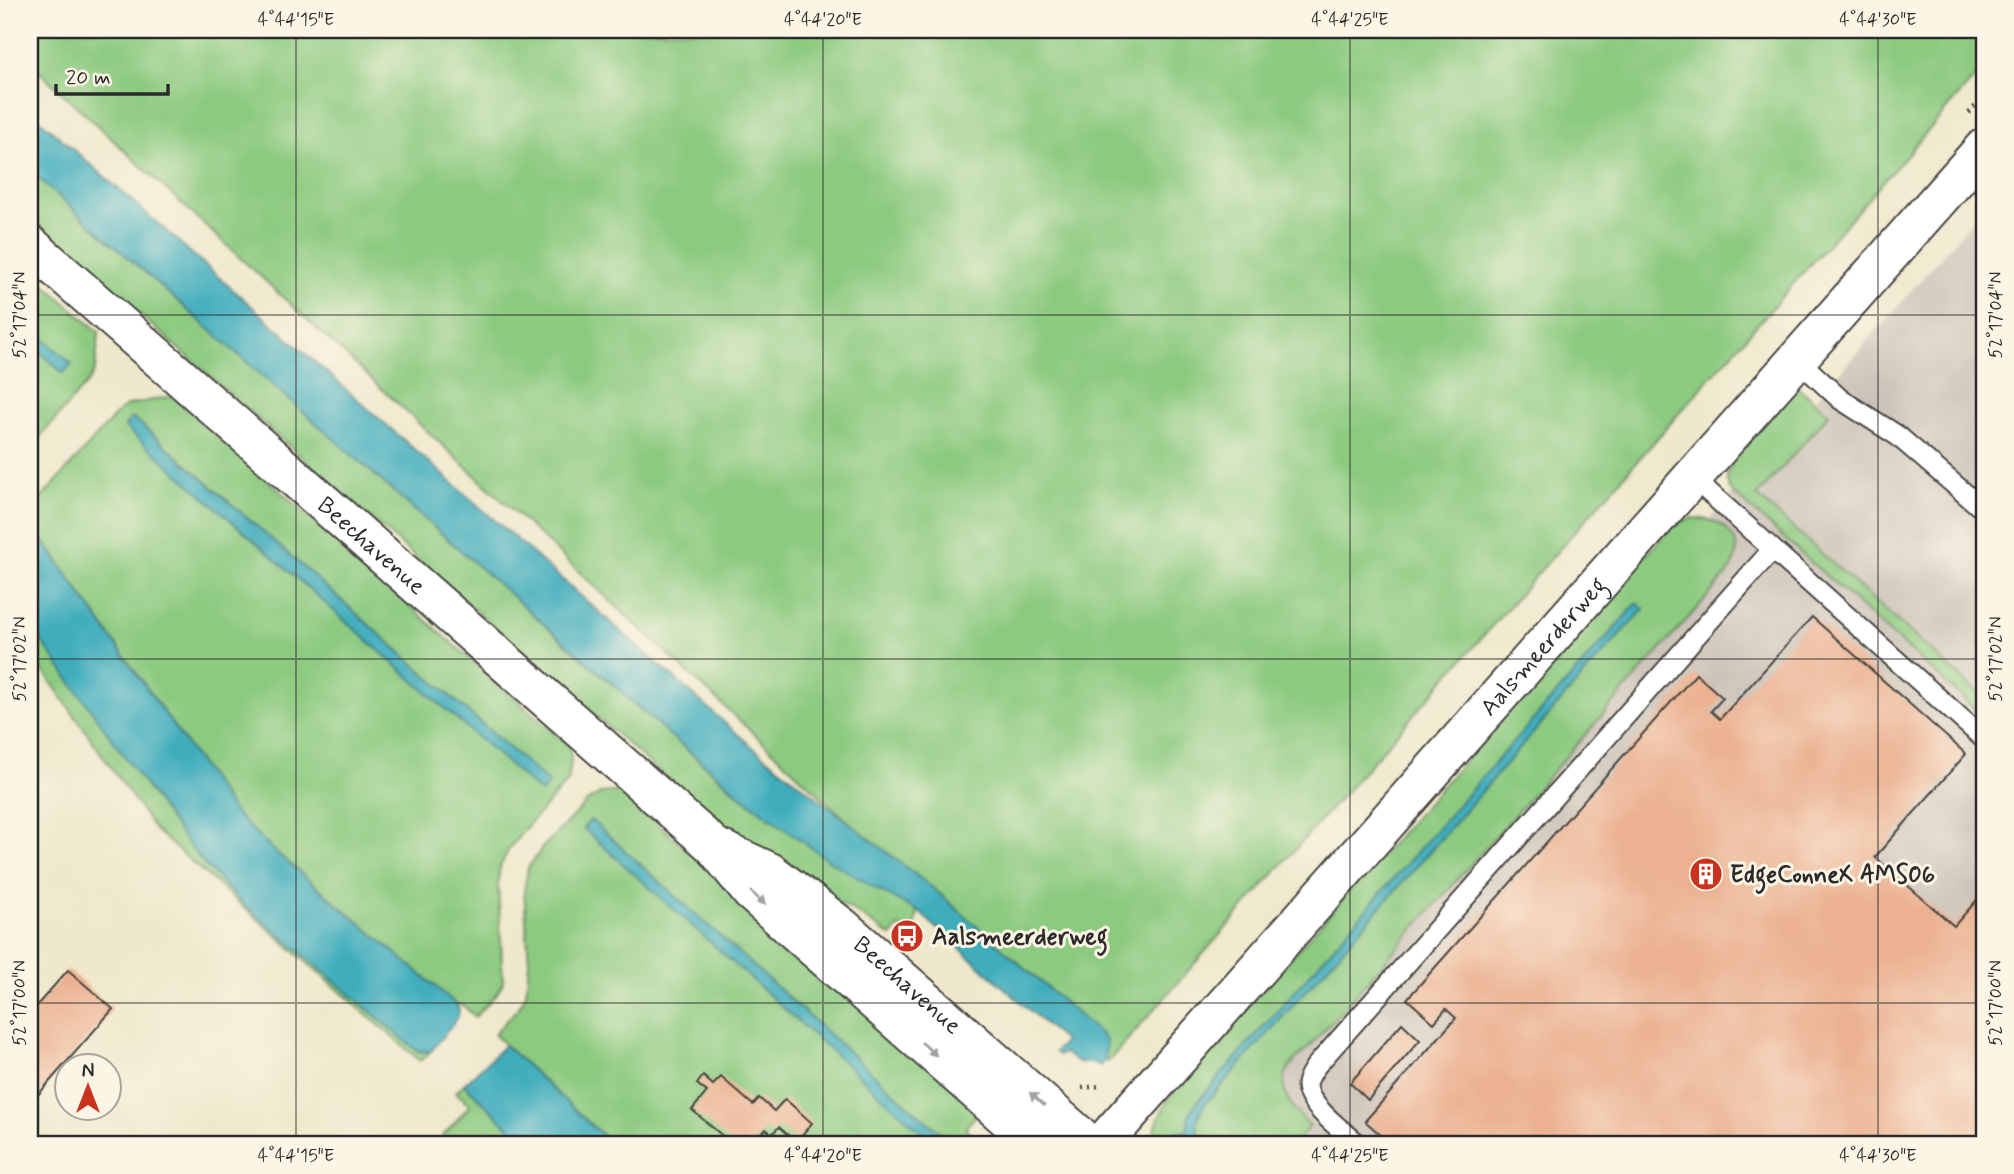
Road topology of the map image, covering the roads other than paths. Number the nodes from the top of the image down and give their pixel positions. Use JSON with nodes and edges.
{"nodes":[{"id":1,"x":1984,"y":148,"type":"edge"},
{"id":2,"x":30,"y":245,"type":"edge"},
{"id":3,"x":1797,"y":359,"type":"junction"},
{"id":4,"x":1692,"y":477,"type":"junction"},
{"id":5,"x":1984,"y":510,"type":"edge"},
{"id":6,"x":1772,"y":550,"type":"junction"},
{"id":7,"x":1984,"y":739,"type":"edge"},
{"id":8,"x":714,"y":846,"type":"junction"},
{"id":9,"x":1036,"y":1144,"type":"edge"},
{"id":10,"x":1088,"y":1144,"type":"edge"},
{"id":11,"x":1102,"y":1144,"type":"edge"},
{"id":12,"x":1358,"y":1144,"type":"edge"}],
"edges":[{"from":1,"to":3,"type":"street","name":"Aalsmeerderweg"},
{"from":2,"to":8,"type":"street","name":"Beechavenue"},
{"from":3,"to":4,"type":"street","name":"Aalsmeerderweg"},
{"from":3,"to":5,"type":"lane"},
{"from":4,"to":6,"type":"lane"},
{"from":4,"to":11,"type":"street","name":"Aalsmeerderweg"},
{"from":6,"to":7,"type":"lane"},
{"from":6,"to":12,"type":"lane"},
{"from":8,"to":9,"type":"street","name":"Beechavenue","one_way":true},
{"from":10,"to":8,"type":"street","name":"Beechavenue","one_way":true}]}
